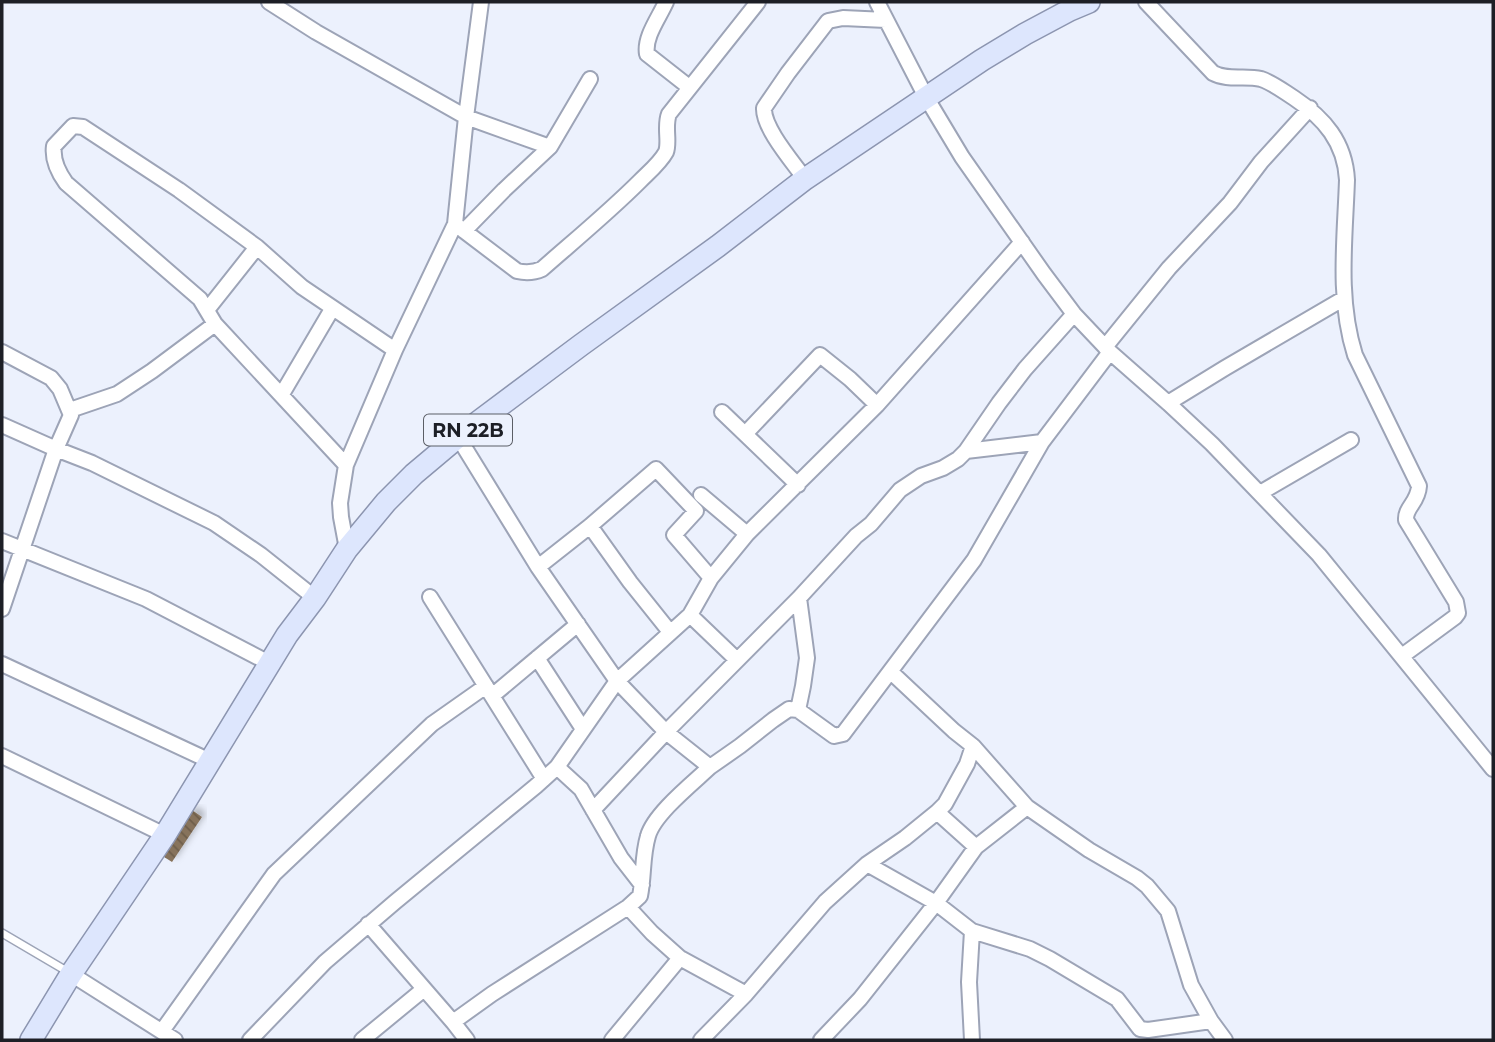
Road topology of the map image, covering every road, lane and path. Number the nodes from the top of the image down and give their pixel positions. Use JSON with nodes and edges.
{"nodes":[{"id":1,"x":269,"y":2,"type":"edge"},
{"id":2,"x":481,"y":2,"type":"edge"},
{"id":3,"x":666,"y":2,"type":"edge"},
{"id":4,"x":758,"y":2,"type":"edge"},
{"id":5,"x":877,"y":2,"type":"edge"},
{"id":6,"x":1089,"y":2,"type":"edge"},
{"id":7,"x":1146,"y":2,"type":"edge"},
{"id":8,"x":886,"y":20,"type":"junction"},
{"id":9,"x":590,"y":79,"type":"dead end"},
{"id":10,"x":689,"y":87,"type":"junction"},
{"id":11,"x":926,"y":97,"type":"junction"},
{"id":12,"x":1310,"y":108,"type":"junction"},
{"id":13,"x":466,"y":117,"type":"junction"},
{"id":14,"x":551,"y":147,"type":"junction"},
{"id":15,"x":805,"y":179,"type":"junction"},
{"id":16,"x":459,"y":227,"type":"junction"},
{"id":17,"x":1021,"y":242,"type":"junction"},
{"id":18,"x":257,"y":247,"type":"junction"},
{"id":19,"x":1343,"y":299,"type":"junction"},
{"id":20,"x":332,"y":309,"type":"junction"},
{"id":21,"x":207,"y":310,"type":"junction"},
{"id":22,"x":1074,"y":314,"type":"junction"},
{"id":23,"x":215,"y":324,"type":"junction"},
{"id":24,"x":1107,"y":349,"type":"junction"},
{"id":25,"x":395,"y":350,"type":"junction"},
{"id":26,"x":2,"y":352,"type":"edge"},
{"id":27,"x":282,"y":394,"type":"junction"},
{"id":28,"x":1168,"y":403,"type":"junction"},
{"id":29,"x":877,"y":405,"type":"junction"},
{"id":30,"x":70,"y":410,"type":"junction"},
{"id":31,"x":722,"y":412,"type":"dead end"},
{"id":32,"x":2,"y":425,"type":"edge"},
{"id":33,"x":746,"y":433,"type":"junction"},
{"id":34,"x":458,"y":437,"type":"junction"},
{"id":35,"x":1350,"y":440,"type":"dead end"},
{"id":36,"x":1042,"y":442,"type":"junction"},
{"id":37,"x":56,"y":449,"type":"junction"},
{"id":38,"x":966,"y":452,"type":"junction"},
{"id":39,"x":346,"y":465,"type":"junction"},
{"id":40,"x":798,"y":485,"type":"junction"},
{"id":41,"x":1260,"y":493,"type":"junction"},
{"id":42,"x":701,"y":495,"type":"dead end"},
{"id":43,"x":590,"y":526,"type":"junction"},
{"id":44,"x":747,"y":534,"type":"junction"},
{"id":45,"x":2,"y":541,"type":"edge"},
{"id":46,"x":347,"y":549,"type":"junction"},
{"id":47,"x":22,"y":550,"type":"junction"},
{"id":48,"x":538,"y":567,"type":"junction"},
{"id":49,"x":710,"y":578,"type":"junction"},
{"id":50,"x":430,"y":597,"type":"dead end"},
{"id":51,"x":315,"y":598,"type":"junction"},
{"id":52,"x":799,"y":598,"type":"junction"},
{"id":53,"x":2,"y":609,"type":"edge"},
{"id":54,"x":690,"y":615,"type":"junction"},
{"id":55,"x":578,"y":624,"type":"junction"},
{"id":56,"x":670,"y":632,"type":"junction"},
{"id":57,"x":1402,"y":656,"type":"junction"},
{"id":58,"x":537,"y":658,"type":"junction"},
{"id":59,"x":737,"y":660,"type":"junction"},
{"id":60,"x":269,"y":663,"type":"junction"},
{"id":61,"x":2,"y":664,"type":"edge"},
{"id":62,"x":891,"y":672,"type":"junction"},
{"id":63,"x":617,"y":681,"type":"junction"},
{"id":64,"x":489,"y":691,"type":"junction"},
{"id":65,"x":798,"y":710,"type":"junction"},
{"id":66,"x":583,"y":729,"type":"junction"},
{"id":67,"x":666,"y":732,"type":"junction"},
{"id":68,"x":973,"y":746,"type":"junction"},
{"id":69,"x":2,"y":756,"type":"edge"},
{"id":70,"x":210,"y":761,"type":"junction"},
{"id":71,"x":557,"y":767,"type":"junction"},
{"id":72,"x":710,"y":767,"type":"junction"},
{"id":73,"x":1493,"y":769,"type":"edge"},
{"id":74,"x":544,"y":779,"type":"junction"},
{"id":75,"x":1027,"y":807,"type":"junction"},
{"id":76,"x":593,"y":810,"type":"junction"},
{"id":77,"x":937,"y":812,"type":"junction"},
{"id":78,"x":165,"y":835,"type":"junction"},
{"id":79,"x":976,"y":847,"type":"junction"},
{"id":80,"x":867,"y":864,"type":"junction"},
{"id":81,"x":642,"y":885,"type":"junction"},
{"id":82,"x":936,"y":903,"type":"junction"},
{"id":83,"x":628,"y":908,"type":"junction"},
{"id":84,"x":368,"y":924,"type":"junction"},
{"id":85,"x":971,"y":931,"type":"junction"},
{"id":86,"x":2,"y":933,"type":"edge"},
{"id":87,"x":680,"y":958,"type":"junction"},
{"id":88,"x":71,"y":974,"type":"junction"},
{"id":89,"x":424,"y":989,"type":"junction"},
{"id":90,"x":746,"y":994,"type":"junction"},
{"id":91,"x":1211,"y":1021,"type":"junction"},
{"id":92,"x":453,"y":1022,"type":"junction"},
{"id":93,"x":162,"y":1031,"type":"junction"},
{"id":94,"x":706,"y":1038,"type":"edge"},
{"id":95,"x":31,"y":1040,"type":"edge"},
{"id":96,"x":175,"y":1040,"type":"edge"},
{"id":97,"x":250,"y":1040,"type":"edge"},
{"id":98,"x":362,"y":1040,"type":"edge"},
{"id":99,"x":465,"y":1040,"type":"edge"},
{"id":100,"x":612,"y":1040,"type":"edge"},
{"id":101,"x":821,"y":1040,"type":"edge"},
{"id":102,"x":972,"y":1040,"type":"edge"},
{"id":103,"x":1225,"y":1040,"type":"edge"}],
"edges":[{"from":1,"to":13,"type":"street"},
{"from":2,"to":13,"type":"street"},
{"from":3,"to":10,"type":"street"},
{"from":4,"to":10,"type":"street"},
{"from":5,"to":8,"type":"street"},
{"from":6,"to":11,"type":"main road","number":"RN 22B"},
{"from":7,"to":12,"type":"street"},
{"from":8,"to":11,"type":"street"},
{"from":8,"to":15,"type":"street"},
{"from":9,"to":14,"type":"street"},
{"from":10,"to":16,"type":"street"},
{"from":11,"to":15,"type":"main road","number":"RN 22B"},
{"from":11,"to":17,"type":"street"},
{"from":12,"to":19,"type":"street"},
{"from":12,"to":24,"type":"street"},
{"from":13,"to":14,"type":"street"},
{"from":13,"to":16,"type":"street"},
{"from":14,"to":16,"type":"street"},
{"from":15,"to":34,"type":"main road","number":"RN 22B"},
{"from":16,"to":25,"type":"street"},
{"from":17,"to":22,"type":"street"},
{"from":17,"to":29,"type":"street"},
{"from":18,"to":20,"type":"street"},
{"from":18,"to":21,"type":"street"},
{"from":18,"to":21,"type":"street"},
{"from":19,"to":28,"type":"street"},
{"from":19,"to":57,"type":"street"},
{"from":20,"to":25,"type":"street"},
{"from":20,"to":27,"type":"street"},
{"from":21,"to":23,"type":"street"},
{"from":22,"to":24,"type":"street"},
{"from":22,"to":38,"type":"street"},
{"from":23,"to":27,"type":"street"},
{"from":23,"to":30,"type":"street"},
{"from":24,"to":28,"type":"street"},
{"from":24,"to":36,"type":"street"},
{"from":25,"to":39,"type":"street"},
{"from":26,"to":30,"type":"street"},
{"from":27,"to":39,"type":"street"},
{"from":28,"to":41,"type":"street"},
{"from":29,"to":33,"type":"street"},
{"from":29,"to":40,"type":"street"},
{"from":30,"to":37,"type":"street"},
{"from":31,"to":33,"type":"street"},
{"from":32,"to":37,"type":"street"},
{"from":33,"to":40,"type":"street"},
{"from":34,"to":46,"type":"main road","number":"RN 22B"},
{"from":34,"to":48,"type":"street"},
{"from":35,"to":41,"type":"street"},
{"from":36,"to":38,"type":"street"},
{"from":36,"to":62,"type":"street"},
{"from":37,"to":47,"type":"street"},
{"from":37,"to":51,"type":"street"},
{"from":38,"to":52,"type":"street"},
{"from":39,"to":46,"type":"street"},
{"from":40,"to":44,"type":"street"},
{"from":41,"to":57,"type":"street"},
{"from":42,"to":44,"type":"street"},
{"from":43,"to":48,"type":"street"},
{"from":43,"to":49,"type":"street"},
{"from":43,"to":56,"type":"street"},
{"from":44,"to":49,"type":"street"},
{"from":45,"to":47,"type":"street"},
{"from":46,"to":51,"type":"main road","number":"RN 22B"},
{"from":47,"to":53,"type":"street"},
{"from":47,"to":60,"type":"street"},
{"from":48,"to":55,"type":"street"},
{"from":49,"to":54,"type":"street"},
{"from":50,"to":64,"type":"street"},
{"from":51,"to":60,"type":"main road","number":"RN 22B"},
{"from":52,"to":59,"type":"street"},
{"from":52,"to":65,"type":"street"},
{"from":54,"to":56,"type":"street"},
{"from":54,"to":59,"type":"street"},
{"from":55,"to":58,"type":"street"},
{"from":55,"to":63,"type":"street"},
{"from":56,"to":63,"type":"street"},
{"from":57,"to":73,"type":"street"},
{"from":58,"to":64,"type":"street"},
{"from":58,"to":66,"type":"street"},
{"from":59,"to":67,"type":"street"},
{"from":60,"to":70,"type":"main road","number":"RN 22B"},
{"from":61,"to":70,"type":"street"},
{"from":62,"to":65,"type":"street"},
{"from":62,"to":68,"type":"street"},
{"from":63,"to":66,"type":"street"},
{"from":63,"to":67,"type":"street"},
{"from":64,"to":74,"type":"street"},
{"from":64,"to":93,"type":"street"},
{"from":65,"to":72,"type":"street"},
{"from":66,"to":71,"type":"street"},
{"from":67,"to":72,"type":"street"},
{"from":67,"to":76,"type":"street"},
{"from":68,"to":75,"type":"street"},
{"from":68,"to":77,"type":"street"},
{"from":69,"to":78,"type":"street"},
{"from":70,"to":78,"type":"main road","number":"RN 22B"},
{"from":71,"to":74,"type":"street"},
{"from":71,"to":76,"type":"street"},
{"from":72,"to":81,"type":"street"},
{"from":74,"to":84,"type":"street"},
{"from":75,"to":79,"type":"street"},
{"from":75,"to":91,"type":"street"},
{"from":76,"to":81,"type":"street"},
{"from":77,"to":79,"type":"street"},
{"from":77,"to":80,"type":"street"},
{"from":78,"to":88,"type":"main road","number":"RN 22B"},
{"from":79,"to":82,"type":"street"},
{"from":80,"to":82,"type":"street"},
{"from":80,"to":90,"type":"street"},
{"from":81,"to":83,"type":"street"},
{"from":82,"to":85,"type":"street"},
{"from":82,"to":101,"type":"street"},
{"from":83,"to":87,"type":"street"},
{"from":83,"to":92,"type":"street"},
{"from":84,"to":89,"type":"street"},
{"from":84,"to":97,"type":"street"},
{"from":85,"to":91,"type":"street"},
{"from":85,"to":102,"type":"street"},
{"from":86,"to":88,"type":"lane"},
{"from":87,"to":90,"type":"street"},
{"from":87,"to":100,"type":"street"},
{"from":88,"to":93,"type":"street"},
{"from":88,"to":95,"type":"main road","number":"RN 22B"},
{"from":89,"to":92,"type":"street"},
{"from":89,"to":98,"type":"street"},
{"from":90,"to":94,"type":"street"},
{"from":91,"to":103,"type":"street"},
{"from":92,"to":99,"type":"street"},
{"from":93,"to":96,"type":"street"}]}
